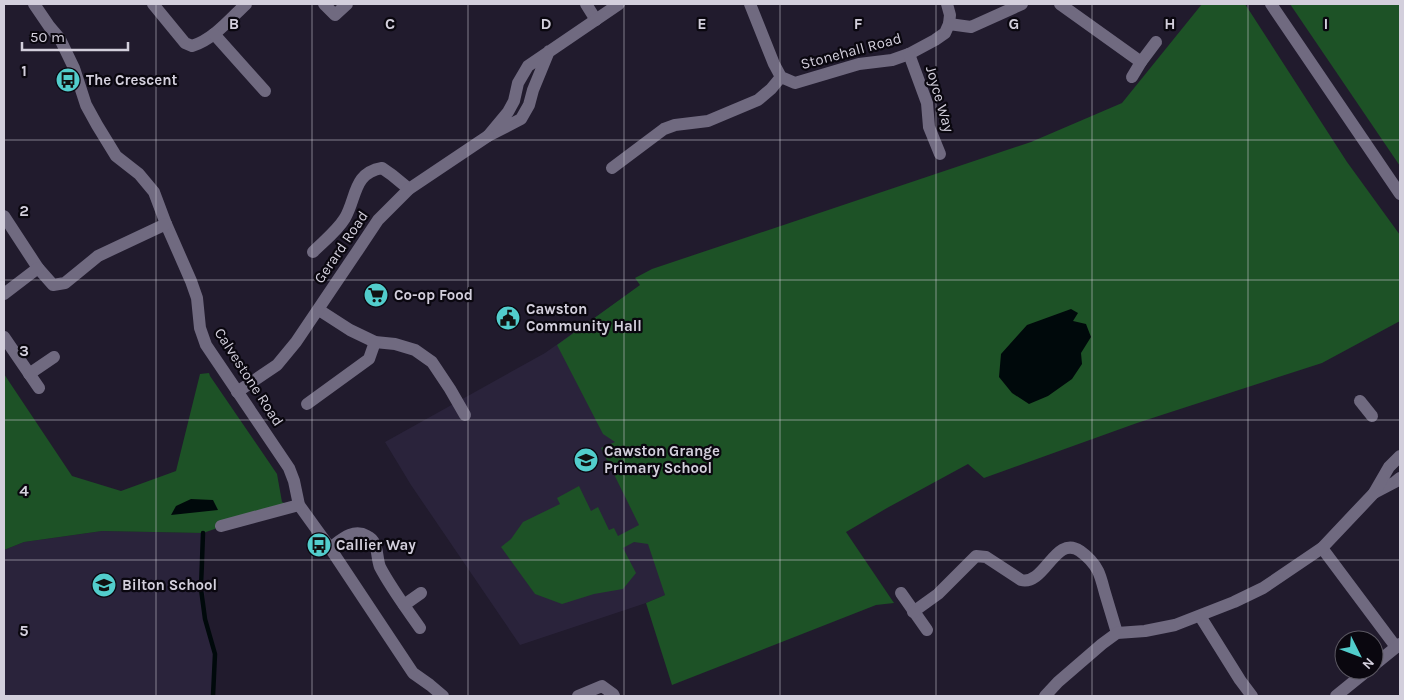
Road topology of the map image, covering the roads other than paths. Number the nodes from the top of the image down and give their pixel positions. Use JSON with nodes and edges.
{"nodes":[{"id":1,"x":34,"y":4,"type":"edge"},
{"id":2,"x":153,"y":4,"type":"edge"},
{"id":3,"x":246,"y":4,"type":"edge"},
{"id":4,"x":324,"y":4,"type":"edge"},
{"id":5,"x":347,"y":4,"type":"edge"},
{"id":6,"x":586,"y":4,"type":"edge"},
{"id":7,"x":619,"y":4,"type":"edge"},
{"id":8,"x":750,"y":4,"type":"edge"},
{"id":9,"x":947,"y":4,"type":"edge"},
{"id":10,"x":1022,"y":4,"type":"edge"},
{"id":11,"x":1060,"y":4,"type":"edge"},
{"id":12,"x":1271,"y":4,"type":"edge"},
{"id":13,"x":596,"y":20,"type":"junction"},
{"id":14,"x":949,"y":24,"type":"junction"},
{"id":15,"x":214,"y":34,"type":"junction"},
{"id":16,"x":1156,"y":42,"type":"dead end"},
{"id":17,"x":909,"y":54,"type":"junction"},
{"id":18,"x":1141,"y":62,"type":"junction"},
{"id":19,"x":1132,"y":77,"type":"dead end"},
{"id":20,"x":781,"y":78,"type":"junction"},
{"id":21,"x":265,"y":91,"type":"dead end"},
{"id":22,"x":940,"y":154,"type":"dead end"},
{"id":23,"x":612,"y":168,"type":"dead end"},
{"id":24,"x":409,"y":189,"type":"junction"},
{"id":25,"x":1400,"y":194,"type":"edge"},
{"id":26,"x":4,"y":216,"type":"edge"},
{"id":27,"x":166,"y":224,"type":"junction"},
{"id":28,"x":313,"y":252,"type":"dead end"},
{"id":29,"x":38,"y":268,"type":"junction"},
{"id":30,"x":4,"y":294,"type":"edge"},
{"id":31,"x":319,"y":310,"type":"junction"},
{"id":32,"x":4,"y":337,"type":"edge"},
{"id":33,"x":375,"y":342,"type":"junction"},
{"id":34,"x":54,"y":358,"type":"dead end"},
{"id":35,"x":29,"y":374,"type":"junction"},
{"id":36,"x":39,"y":388,"type":"dead end"},
{"id":37,"x":237,"y":392,"type":"junction"},
{"id":38,"x":1360,"y":401,"type":"dead end"},
{"id":39,"x":307,"y":404,"type":"dead end"},
{"id":40,"x":464,"y":415,"type":"dead end"},
{"id":41,"x":1372,"y":416,"type":"dead end"},
{"id":42,"x":1400,"y":456,"type":"edge"},
{"id":43,"x":1400,"y":478,"type":"edge"},
{"id":44,"x":1374,"y":493,"type":"junction"},
{"id":45,"x":298,"y":505,"type":"junction"},
{"id":46,"x":222,"y":526,"type":"dead end"},
{"id":47,"x":330,"y":548,"type":"junction"},
{"id":48,"x":1322,"y":548,"type":"junction"},
{"id":49,"x":421,"y":592,"type":"dead end"},
{"id":50,"x":901,"y":593,"type":"dead end"},
{"id":51,"x":404,"y":605,"type":"junction"},
{"id":52,"x":913,"y":612,"type":"junction"},
{"id":53,"x":1200,"y":616,"type":"junction"},
{"id":54,"x":420,"y":628,"type":"dead end"},
{"id":55,"x":927,"y":630,"type":"dead end"},
{"id":56,"x":1117,"y":633,"type":"junction"},
{"id":57,"x":1398,"y":646,"type":"edge"},
{"id":58,"x":1384,"y":657,"type":"edge"},
{"id":59,"x":1356,"y":680,"type":"edge"},
{"id":60,"x":444,"y":696,"type":"edge"},
{"id":61,"x":578,"y":696,"type":"edge"},
{"id":62,"x":614,"y":696,"type":"edge"},
{"id":63,"x":1046,"y":696,"type":"edge"},
{"id":64,"x":1252,"y":696,"type":"edge"},
{"id":65,"x":1336,"y":696,"type":"edge"}],
"edges":[{"from":1,"to":27,"type":"street","name":"Calvestone Road"},
{"from":2,"to":15,"type":"street"},
{"from":3,"to":15,"type":"street"},
{"from":4,"to":5,"type":"street"},
{"from":6,"to":13,"type":"street"},
{"from":7,"to":13,"type":"street","name":"Gerard Road"},
{"from":8,"to":20,"type":"street","name":"Stonehall Road"},
{"from":9,"to":14,"type":"street"},
{"from":10,"to":14,"type":"street"},
{"from":11,"to":18,"type":"street"},
{"from":12,"to":25,"type":"street"},
{"from":13,"to":24,"type":"street","name":"Gerard Road"},
{"from":14,"to":17,"type":"street","name":"Stonehall Road"},
{"from":15,"to":21,"type":"street"},
{"from":16,"to":18,"type":"street"},
{"from":17,"to":20,"type":"street","name":"Stonehall Road"},
{"from":17,"to":22,"type":"street","name":"Joyce Way"},
{"from":18,"to":19,"type":"street"},
{"from":20,"to":23,"type":"street"},
{"from":24,"to":28,"type":"street"},
{"from":24,"to":31,"type":"street","name":"Gerard Road"},
{"from":26,"to":29,"type":"street"},
{"from":27,"to":29,"type":"street"},
{"from":27,"to":37,"type":"street","name":"Calvestone Road"},
{"from":29,"to":30,"type":"street"},
{"from":31,"to":33,"type":"street"},
{"from":31,"to":37,"type":"street","name":"Gerard Road"},
{"from":32,"to":35,"type":"street"},
{"from":33,"to":39,"type":"street"},
{"from":33,"to":40,"type":"street"},
{"from":34,"to":35,"type":"street"},
{"from":35,"to":36,"type":"street"},
{"from":37,"to":45,"type":"street","name":"Calvestone Road"},
{"from":38,"to":41,"type":"street"},
{"from":42,"to":44,"type":"street"},
{"from":43,"to":44,"type":"street"},
{"from":44,"to":48,"type":"street"},
{"from":45,"to":46,"type":"street"},
{"from":45,"to":47,"type":"street","name":"Calvestone Road"},
{"from":47,"to":51,"type":"street"},
{"from":47,"to":60,"type":"street","name":"Calvestone Road"},
{"from":48,"to":53,"type":"street"},
{"from":48,"to":57,"type":"street"},
{"from":49,"to":51,"type":"street"},
{"from":50,"to":52,"type":"street"},
{"from":51,"to":54,"type":"street"},
{"from":52,"to":55,"type":"street"},
{"from":52,"to":56,"type":"street"},
{"from":53,"to":56,"type":"street"},
{"from":53,"to":64,"type":"street"},
{"from":56,"to":63,"type":"street"},
{"from":57,"to":58,"type":"street"},
{"from":59,"to":65,"type":"street"},
{"from":61,"to":62,"type":"street"}]}
